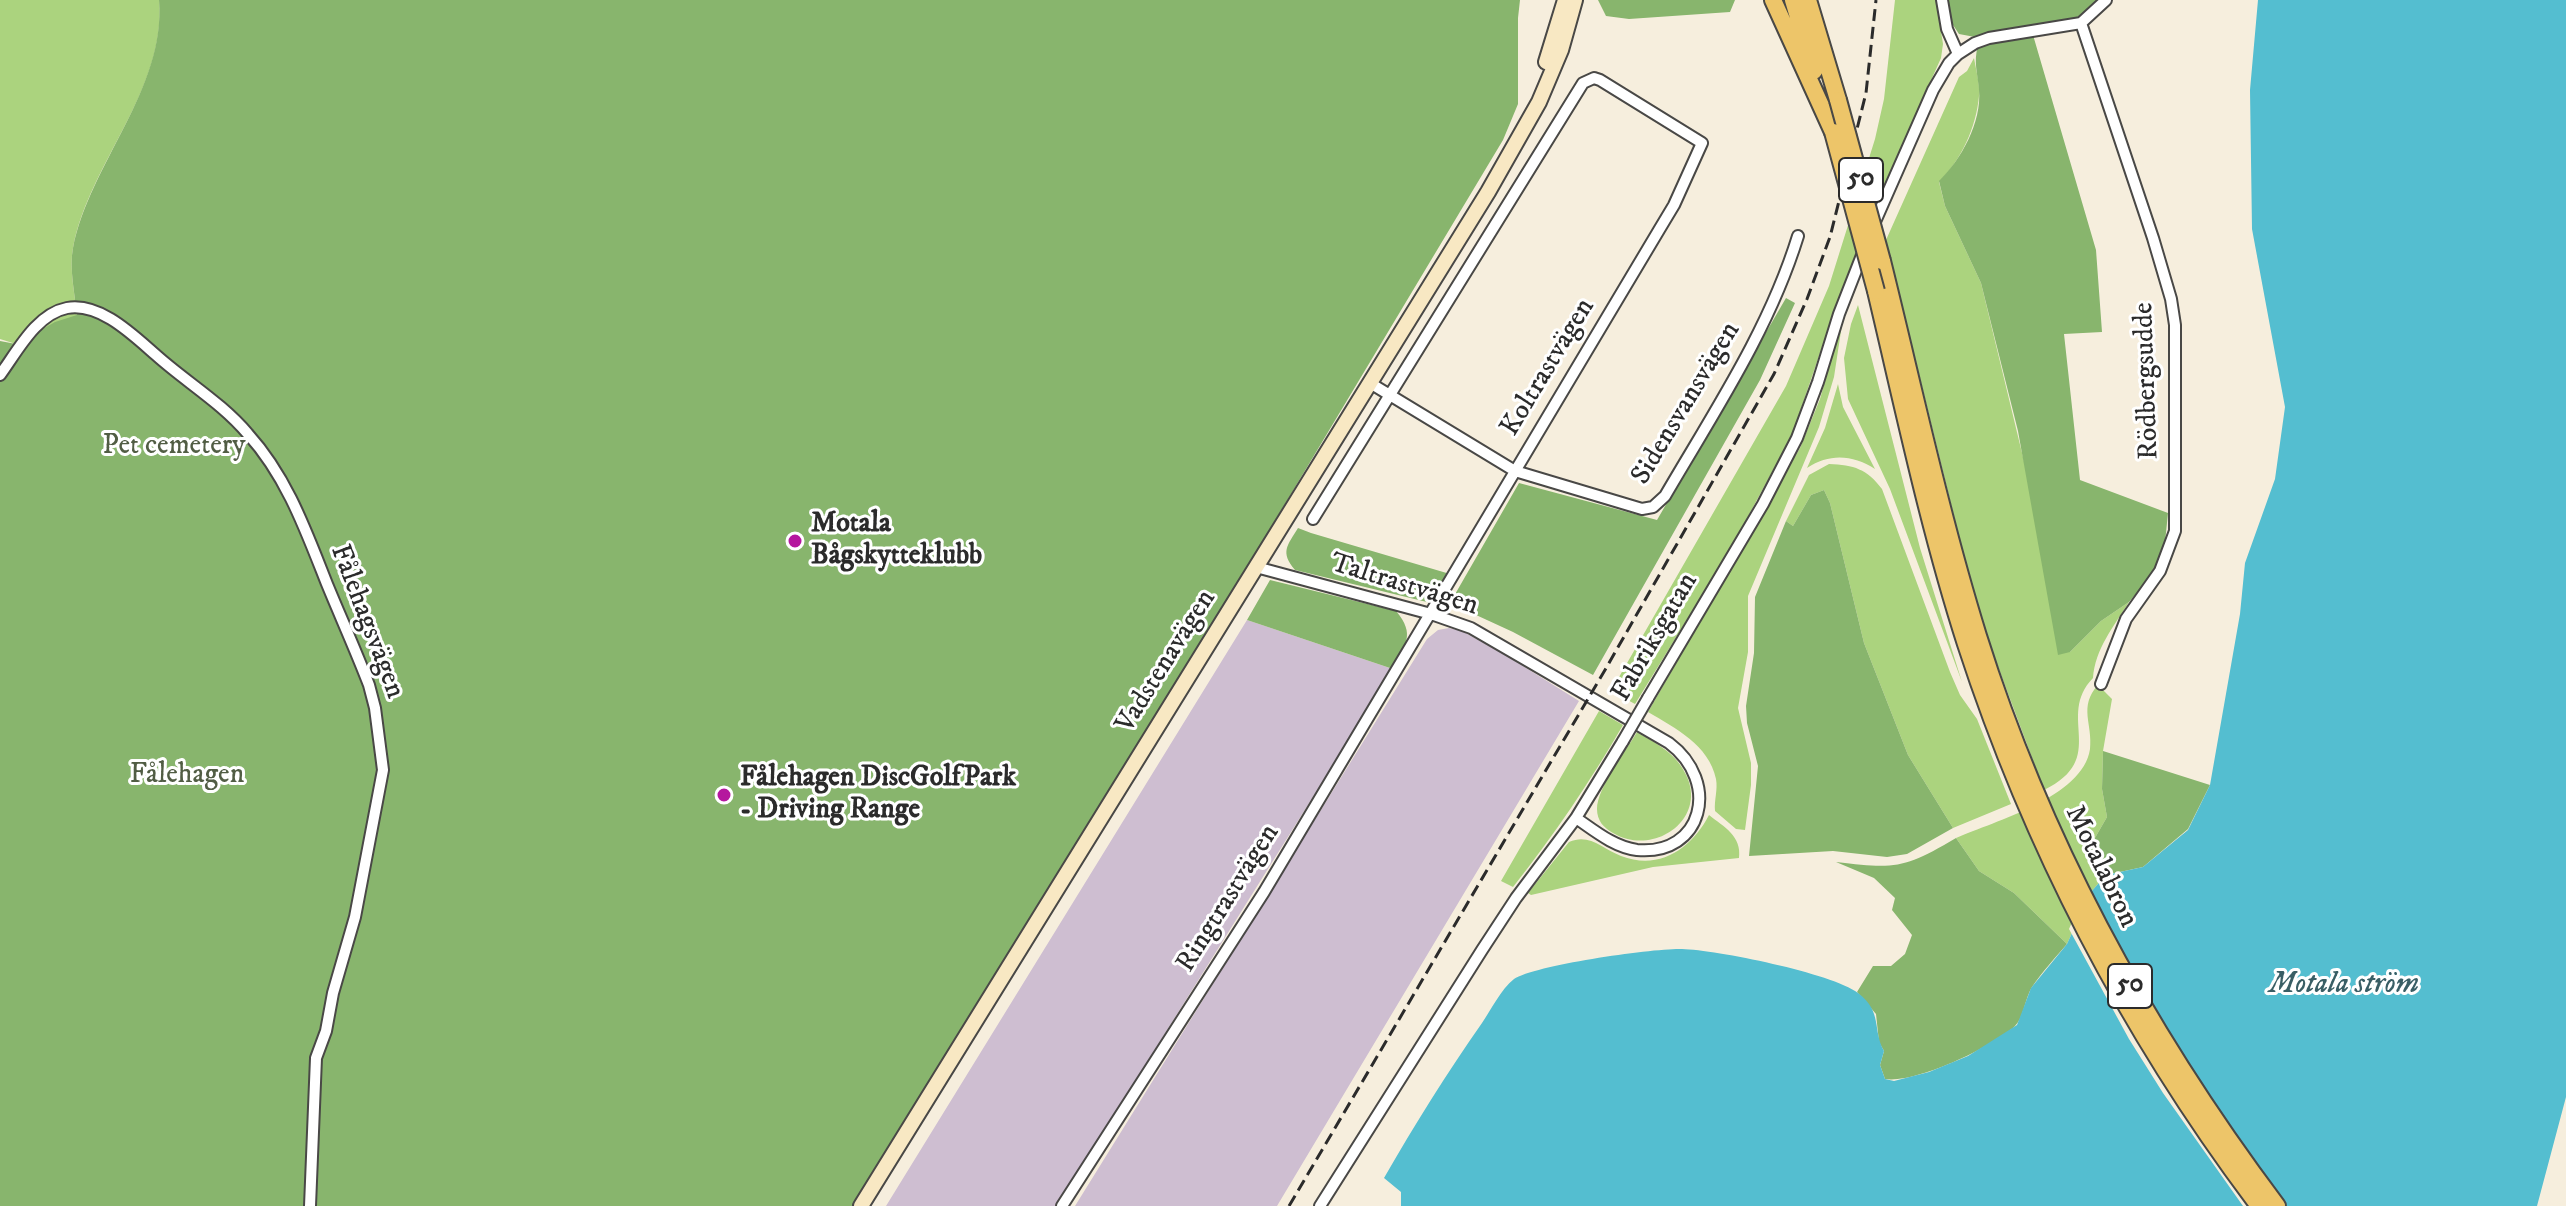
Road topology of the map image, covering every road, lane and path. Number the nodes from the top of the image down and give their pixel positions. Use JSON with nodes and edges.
{"nodes":[{"id":1,"x":1565,"y":0,"type":"edge"},
{"id":2,"x":1575,"y":0,"type":"edge"},
{"id":3,"x":1773,"y":0,"type":"edge"},
{"id":4,"x":1793,"y":0,"type":"edge"},
{"id":5,"x":2106,"y":0,"type":"edge"},
{"id":6,"x":1944,"y":1,"type":"edge"},
{"id":7,"x":1811,"y":4,"type":"edge"},
{"id":8,"x":2081,"y":23,"type":"junction"},
{"id":9,"x":1958,"y":54,"type":"junction"},
{"id":10,"x":1833,"y":132,"type":"junction"},
{"id":11,"x":1514,"y":144,"type":"junction"},
{"id":12,"x":1798,"y":236,"type":"dead end"},
{"id":13,"x":0,"y":375,"type":"edge"},
{"id":14,"x":1370,"y":383,"type":"junction"},
{"id":15,"x":1390,"y":395,"type":"junction"},
{"id":16,"x":1515,"y":471,"type":"junction"},
{"id":17,"x":1313,"y":519,"type":"dead end"},
{"id":18,"x":1256,"y":567,"type":"junction"},
{"id":19,"x":1431,"y":614,"type":"junction"},
{"id":20,"x":2101,"y":684,"type":"dead end"},
{"id":21,"x":2011,"y":749,"type":"junction"},
{"id":22,"x":1576,"y":818,"type":"junction"},
{"id":23,"x":310,"y":1206,"type":"edge"},
{"id":24,"x":861,"y":1206,"type":"edge"},
{"id":25,"x":1062,"y":1206,"type":"edge"},
{"id":26,"x":1320,"y":1206,"type":"edge"},
{"id":27,"x":2259,"y":1206,"type":"edge"},
{"id":28,"x":2277,"y":1206,"type":"edge"}],
"edges":[{"from":1,"to":11,"type":"main road","name":"Vadstenavägen"},
{"from":2,"to":11,"type":"main road","name":"Vadstenavägen"},
{"from":3,"to":10,"type":"highway","number":"50"},
{"from":4,"to":10,"type":"highway","number":"50"},
{"from":5,"to":8,"type":"street"},
{"from":6,"to":9,"type":"street"},
{"from":7,"to":21,"type":"highway","number":"50","bridge":true},
{"from":8,"to":9,"type":"street"},
{"from":8,"to":20,"type":"street","name":"Rödbergsudde"},
{"from":9,"to":22,"type":"street","name":"Fabriksgatan","bridge":true},
{"from":10,"to":21,"type":"highway","number":"50","bridge":true},
{"from":11,"to":14,"type":"main road","name":"Vadstenavägen"},
{"from":12,"to":16,"type":"street","name":"Sidensvansvägen"},
{"from":13,"to":23,"type":"street","name":"Fålehagsvägen"},
{"from":14,"to":15,"type":"street","name":"Sidensvansvägen"},
{"from":14,"to":18,"type":"main road","name":"Vadstenavägen"},
{"from":15,"to":16,"type":"street","name":"Sidensvansvägen"},
{"from":15,"to":16,"type":"street","name":"Koltrastvägen"},
{"from":15,"to":17,"type":"street"},
{"from":16,"to":19,"type":"street","name":"Koltrastvägen"},
{"from":18,"to":19,"type":"street","name":"Taltrastvägen"},
{"from":18,"to":24,"type":"main road","name":"Vadstenavägen"},
{"from":19,"to":22,"type":"street","name":"Taltrastvägen"},
{"from":19,"to":25,"type":"street","name":"Ringtrastvägen"},
{"from":21,"to":27,"type":"highway","name":"Motalabron","number":"50"},
{"from":21,"to":28,"type":"highway","name":"Motalabron","number":"50"},
{"from":22,"to":26,"type":"street","name":"Fabriksgatan"}]}
